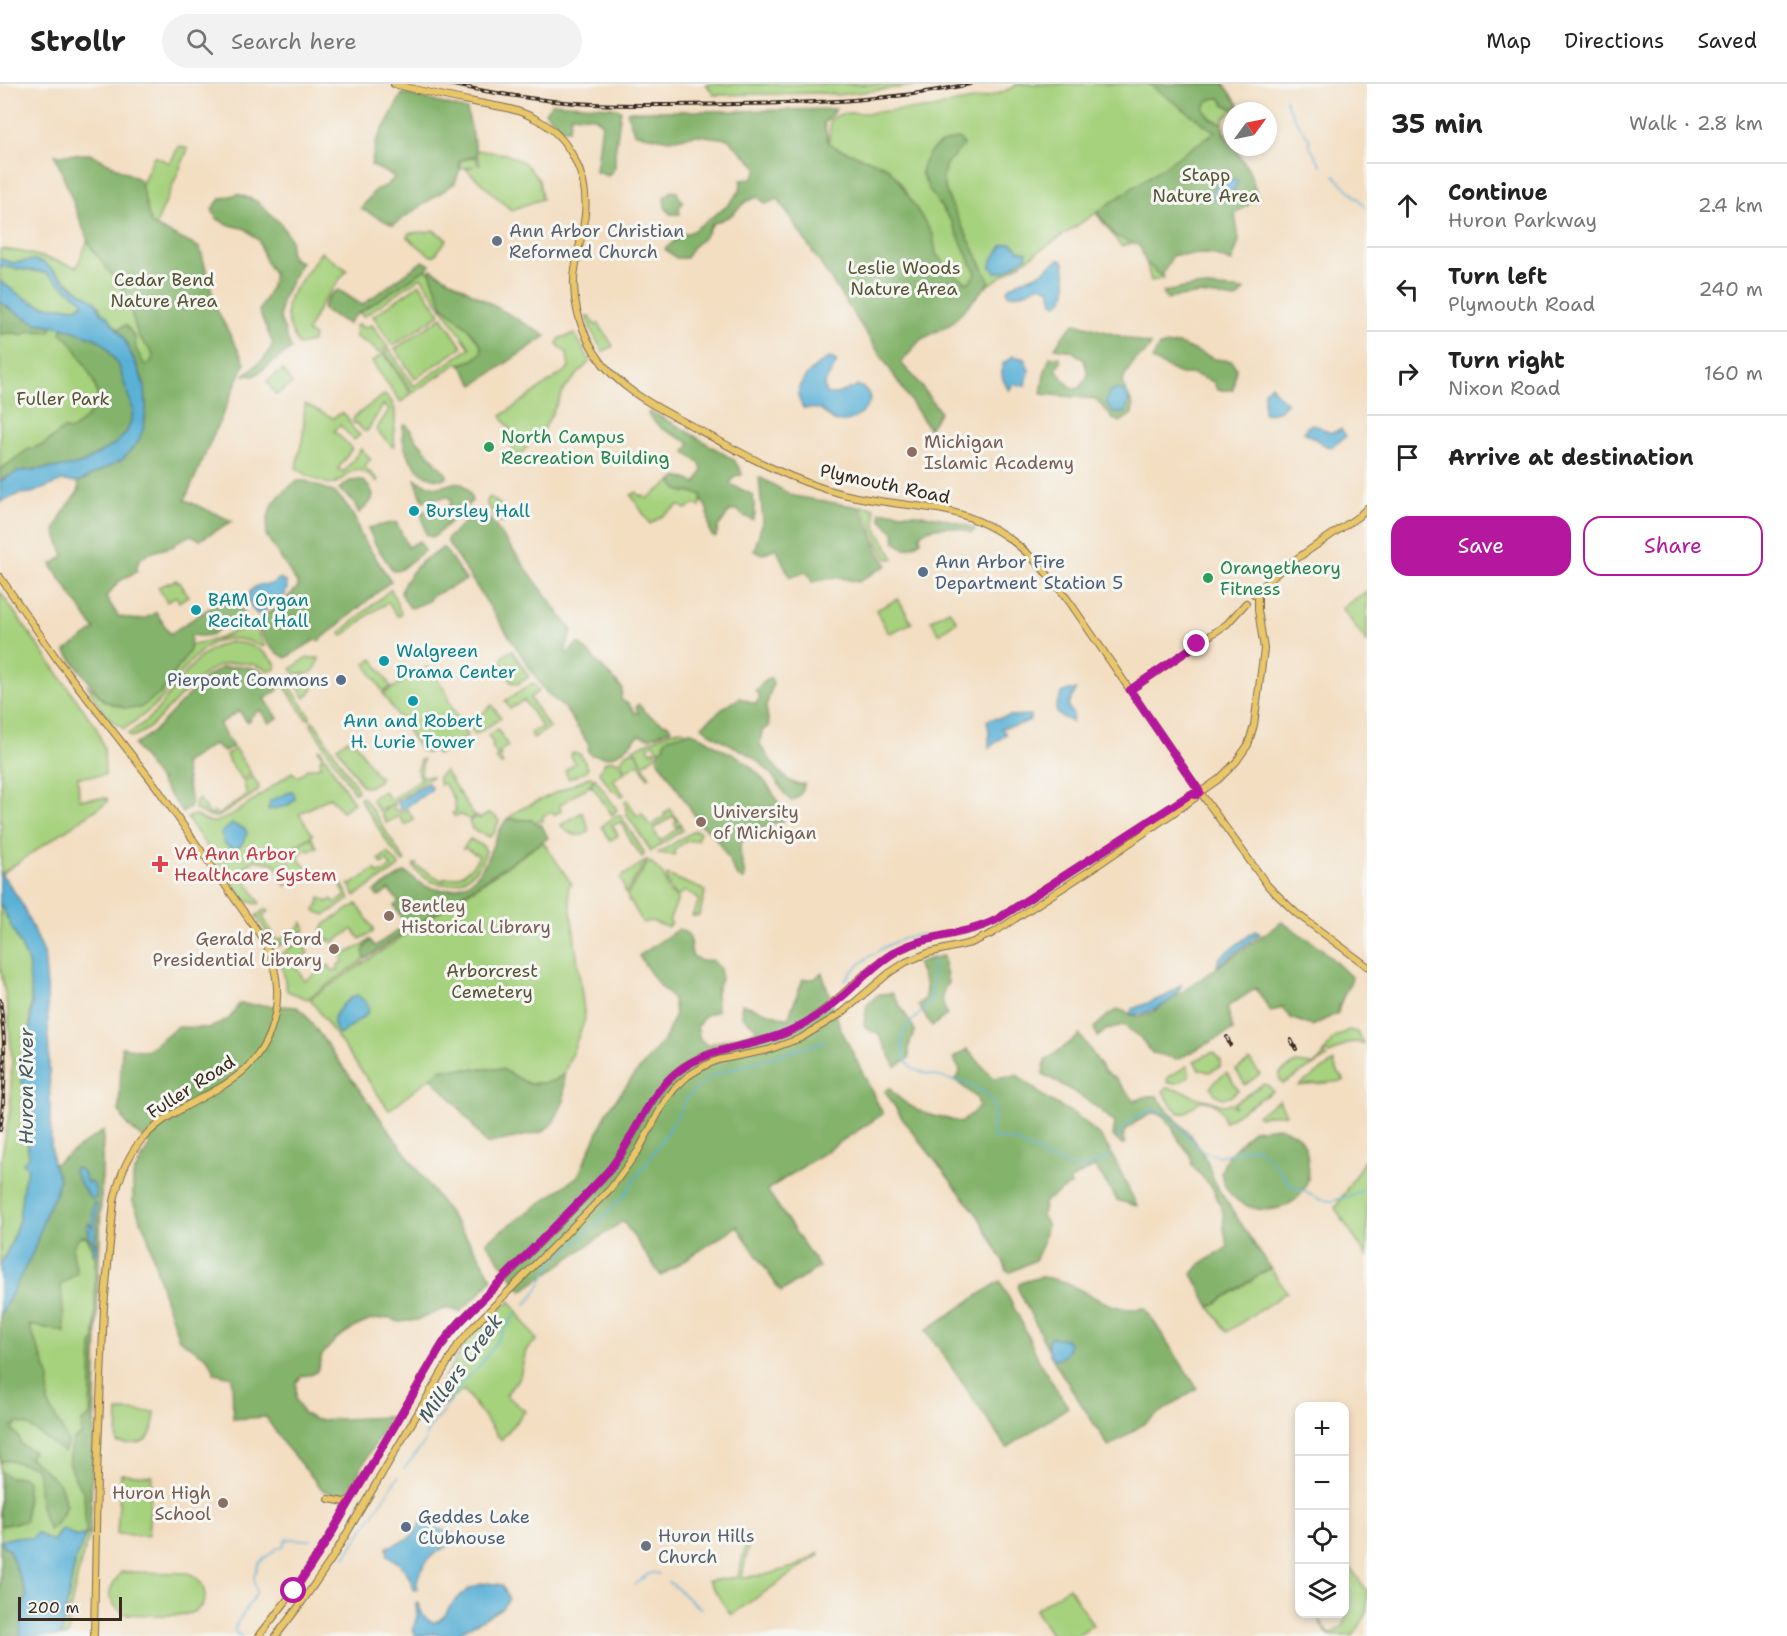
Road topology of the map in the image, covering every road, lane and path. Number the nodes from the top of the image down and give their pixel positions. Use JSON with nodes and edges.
{"nodes":[{"id":1,"x":394,"y":84,"type":"edge"},
{"id":2,"x":1367,"y":508,"type":"edge"},
{"id":3,"x":1367,"y":513,"type":"edge"},
{"id":4,"x":1292,"y":562,"type":"junction"},
{"id":5,"x":1285,"y":571,"type":"junction"},
{"id":6,"x":0,"y":577,"type":"edge"},
{"id":7,"x":1256,"y":595,"type":"junction"},
{"id":8,"x":1251,"y":605,"type":"junction"},
{"id":9,"x":1130,"y":690,"type":"junction"},
{"id":10,"x":1198,"y":794,"type":"junction"},
{"id":11,"x":1128,"y":835,"type":"junction"},
{"id":12,"x":1128,"y":845,"type":"junction"},
{"id":13,"x":1050,"y":886,"type":"junction"},
{"id":14,"x":1055,"y":894,"type":"junction"},
{"id":15,"x":1367,"y":966,"type":"edge"},
{"id":16,"x":652,"y":1101,"type":"junction"},
{"id":17,"x":661,"y":1107,"type":"junction"},
{"id":18,"x":553,"y":1228,"type":"junction"},
{"id":19,"x":552,"y":1248,"type":"junction"},
{"id":20,"x":469,"y":1312,"type":"junction"},
{"id":21,"x":477,"y":1323,"type":"junction"},
{"id":22,"x":329,"y":1499,"type":"dead end"},
{"id":23,"x":351,"y":1499,"type":"junction"},
{"id":24,"x":345,"y":1509,"type":"junction"},
{"id":25,"x":353,"y":1522,"type":"junction"},
{"id":26,"x":94,"y":1636,"type":"edge"},
{"id":27,"x":259,"y":1636,"type":"edge"},
{"id":28,"x":276,"y":1636,"type":"edge"}],
"edges":[{"from":1,"to":9,"type":"main road","name":"Plymouth Road"},
{"from":2,"to":4,"type":"main road"},
{"from":3,"to":5,"type":"main road"},
{"from":4,"to":5,"type":"main road"},
{"from":4,"to":7,"type":"main road"},
{"from":5,"to":7,"type":"main road"},
{"from":6,"to":26,"type":"main road","name":"Fuller Road"},
{"from":7,"to":8,"type":"main road"},
{"from":7,"to":8,"type":"main road"},
{"from":8,"to":9,"type":"main road"},
{"from":8,"to":10,"type":"main road"},
{"from":9,"to":10,"type":"main road","name":"Plymouth Road"},
{"from":10,"to":11,"type":"main road"},
{"from":10,"to":12,"type":"main road"},
{"from":10,"to":15,"type":"main road","name":"Plymouth Road"},
{"from":11,"to":12,"type":"main road"},
{"from":11,"to":13,"type":"main road"},
{"from":12,"to":14,"type":"main road"},
{"from":13,"to":14,"type":"main road"},
{"from":13,"to":16,"type":"main road"},
{"from":14,"to":17,"type":"main road"},
{"from":16,"to":17,"type":"main road"},
{"from":16,"to":18,"type":"main road"},
{"from":17,"to":19,"type":"main road"},
{"from":18,"to":19,"type":"main road"},
{"from":18,"to":20,"type":"main road"},
{"from":19,"to":21,"type":"main road"},
{"from":20,"to":21,"type":"main road"},
{"from":20,"to":23,"type":"main road"},
{"from":21,"to":25,"type":"main road"},
{"from":22,"to":23,"type":"main road"},
{"from":23,"to":24,"type":"main road"},
{"from":24,"to":25,"type":"main road"},
{"from":24,"to":27,"type":"main road"},
{"from":25,"to":28,"type":"main road"}]}
